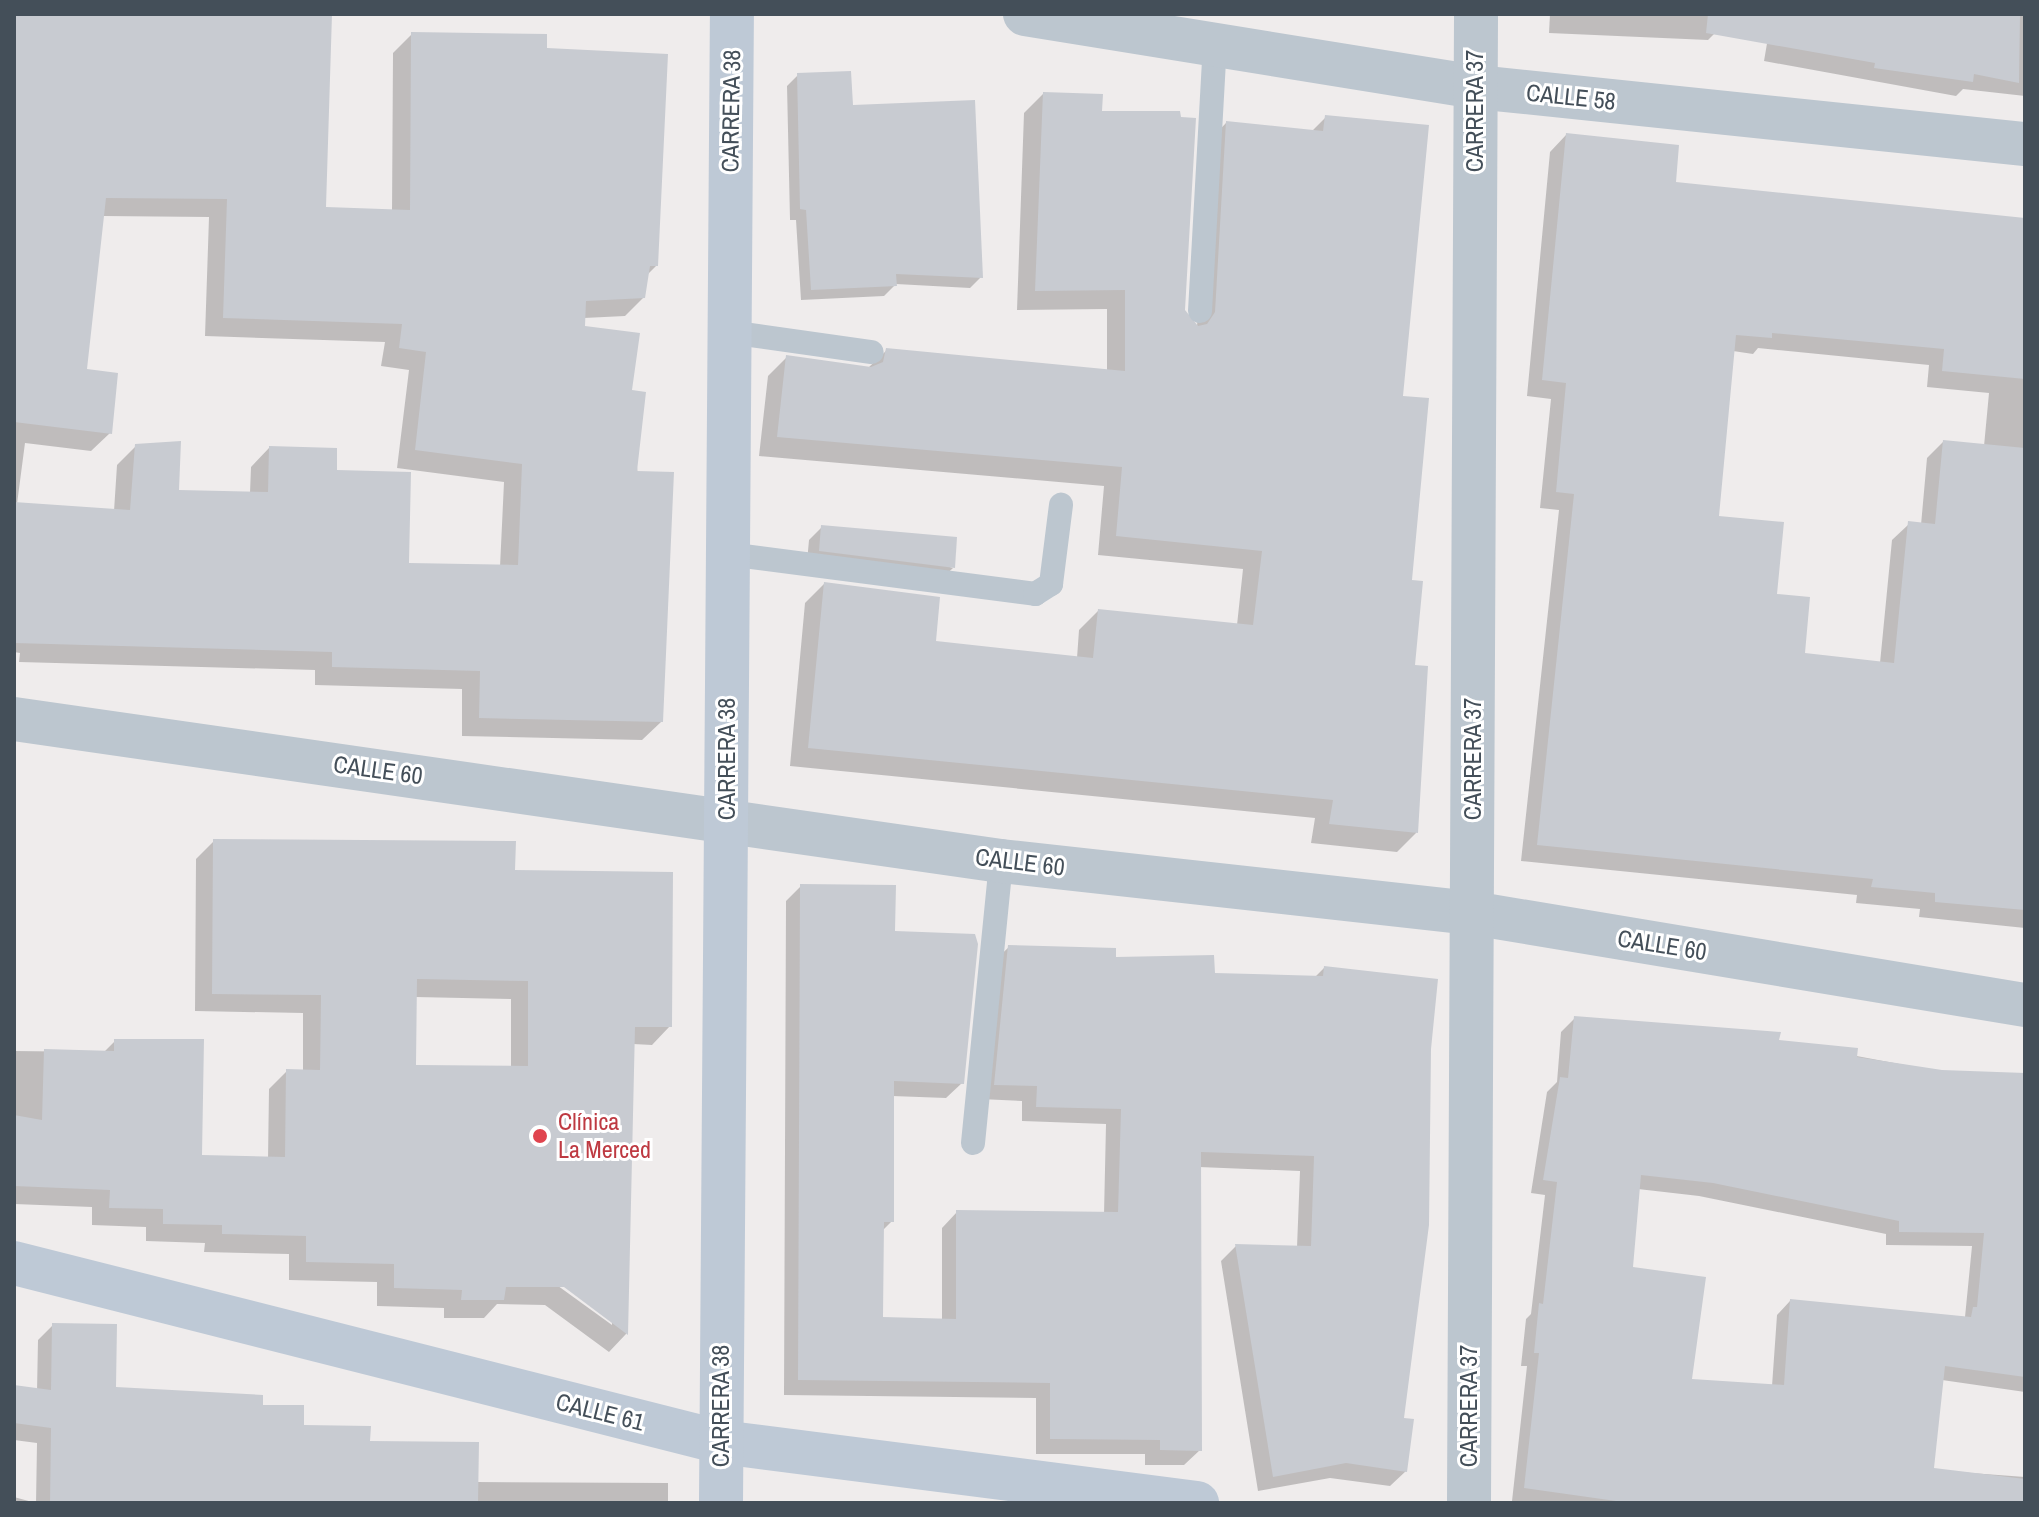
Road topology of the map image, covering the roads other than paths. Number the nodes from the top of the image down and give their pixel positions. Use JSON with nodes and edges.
{"nodes":[{"id":1,"x":732,"y":14,"type":"edge"},
{"id":2,"x":1025,"y":14,"type":"edge"},
{"id":3,"x":1476,"y":14,"type":"edge"},
{"id":4,"x":1215,"y":42,"type":"junction"},
{"id":5,"x":1476,"y":87,"type":"junction"},
{"id":6,"x":2025,"y":144,"type":"edge"},
{"id":7,"x":1200,"y":311,"type":"dead end"},
{"id":8,"x":729,"y":332,"type":"junction"},
{"id":9,"x":872,"y":352,"type":"dead end"},
{"id":10,"x":1061,"y":505,"type":"dead end"},
{"id":11,"x":728,"y":554,"type":"junction"},
{"id":12,"x":14,"y":719,"type":"edge"},
{"id":13,"x":726,"y":818,"type":"junction"},
{"id":14,"x":1001,"y":861,"type":"junction"},
{"id":15,"x":1472,"y":913,"type":"junction"},
{"id":16,"x":2025,"y":1005,"type":"edge"},
{"id":17,"x":973,"y":1143,"type":"dead end"},
{"id":18,"x":14,"y":1263,"type":"edge"},
{"id":19,"x":721,"y":1442,"type":"junction"},
{"id":20,"x":721,"y":1503,"type":"edge"},
{"id":21,"x":1197,"y":1503,"type":"edge"},
{"id":22,"x":1469,"y":1503,"type":"edge"}],
"edges":[{"from":1,"to":8,"type":"main road","name":"CARRERA 38"},
{"from":2,"to":4,"type":"street","name":"CALLE 58"},
{"from":3,"to":5,"type":"street","name":"CARRERA 37"},
{"from":4,"to":5,"type":"street","name":"CALLE 58"},
{"from":4,"to":7,"type":"lane"},
{"from":5,"to":6,"type":"street","name":"CALLE 58"},
{"from":5,"to":15,"type":"street","name":"CARRERA 37"},
{"from":8,"to":9,"type":"lane"},
{"from":8,"to":11,"type":"main road","name":"CARRERA 38"},
{"from":10,"to":11,"type":"lane"},
{"from":11,"to":13,"type":"main road","name":"CARRERA 38"},
{"from":12,"to":13,"type":"street","name":"CALLE 60"},
{"from":13,"to":14,"type":"street","name":"CALLE 60"},
{"from":13,"to":19,"type":"main road","name":"CARRERA 38"},
{"from":14,"to":15,"type":"street","name":"CALLE 60"},
{"from":14,"to":17,"type":"lane"},
{"from":15,"to":16,"type":"street","name":"CALLE 60"},
{"from":15,"to":22,"type":"street","name":"CARRERA 37"},
{"from":18,"to":19,"type":"main road","name":"CALLE 61"},
{"from":19,"to":20,"type":"main road","name":"CARRERA 38"},
{"from":19,"to":21,"type":"main road","name":"CALLE 61"}]}
